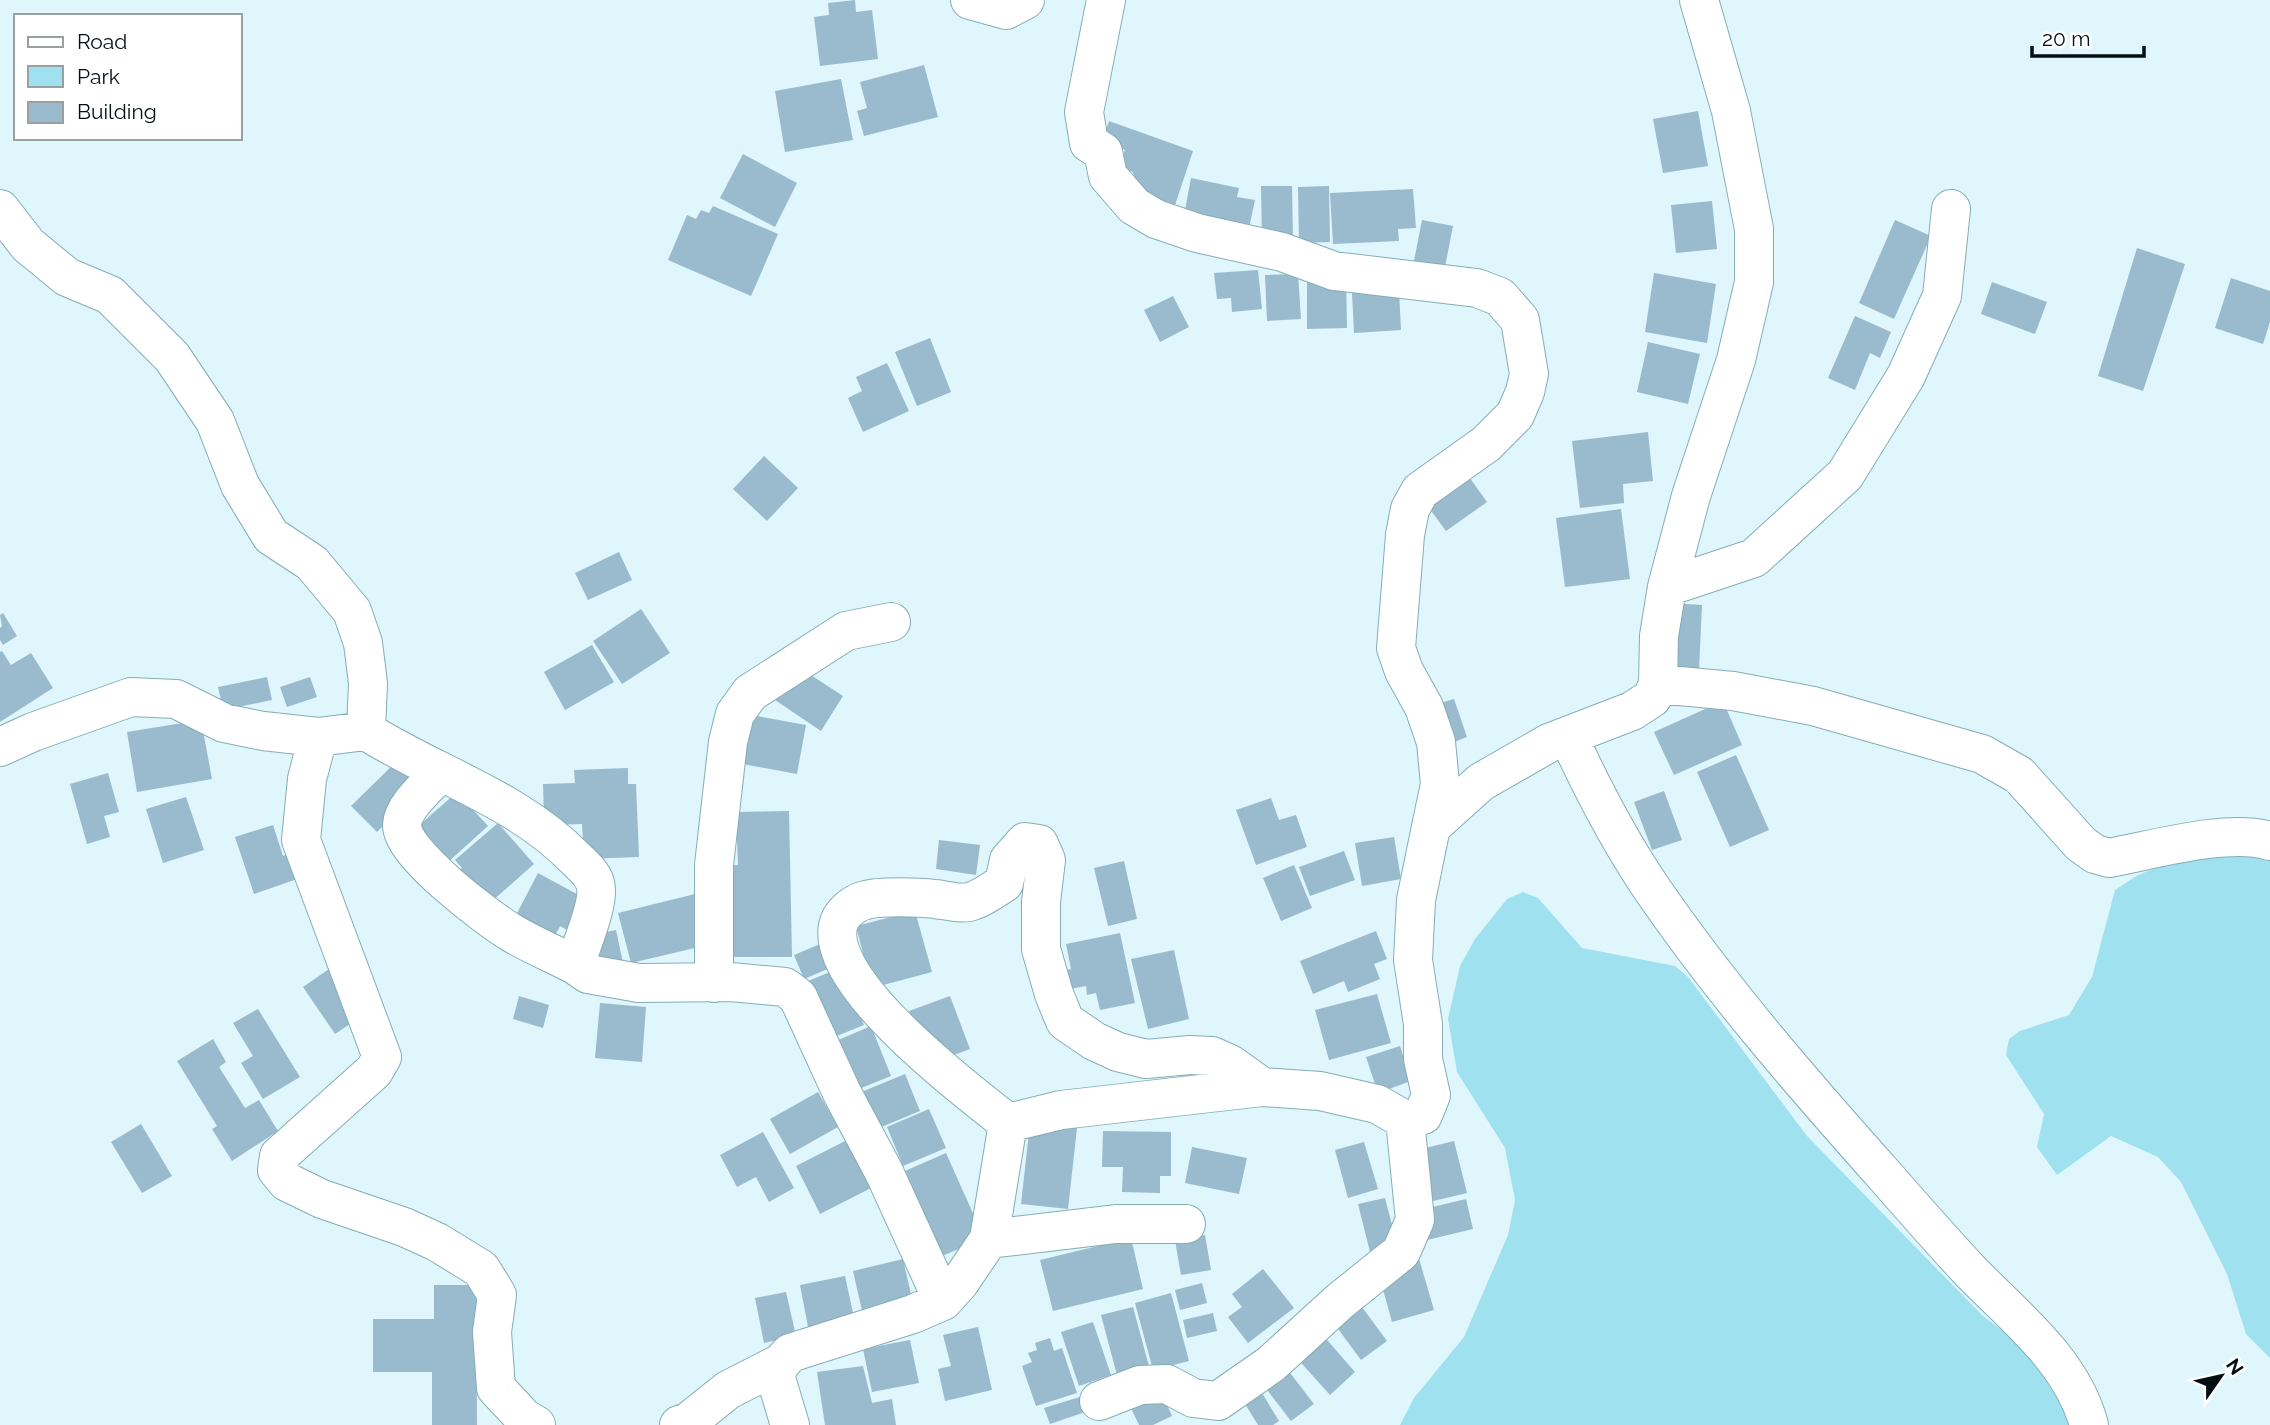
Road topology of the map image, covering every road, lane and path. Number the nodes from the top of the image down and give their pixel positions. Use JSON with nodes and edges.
{"nodes":[{"id":1,"x":970,"y":0,"type":"edge"},
{"id":2,"x":1025,"y":0,"type":"edge"},
{"id":3,"x":1107,"y":0,"type":"edge"},
{"id":4,"x":1699,"y":0,"type":"edge"},
{"id":5,"x":0,"y":209,"type":"edge"},
{"id":6,"x":1951,"y":209,"type":"dead end"},
{"id":7,"x":1667,"y":587,"type":"junction"},
{"id":8,"x":891,"y":622,"type":"dead end"},
{"id":9,"x":1658,"y":684,"type":"junction"},
{"id":10,"x":366,"y":732,"type":"junction"},
{"id":11,"x":1568,"y":736,"type":"junction"},
{"id":12,"x":318,"y":737,"type":"junction"},
{"id":13,"x":0,"y":747,"type":"edge"},
{"id":14,"x":440,"y":773,"type":"junction"},
{"id":15,"x":1431,"y":827,"type":"junction"},
{"id":16,"x":2270,"y":841,"type":"edge"},
{"id":17,"x":575,"y":965,"type":"junction"},
{"id":18,"x":714,"y":983,"type":"junction"},
{"id":19,"x":1262,"y":1087,"type":"junction"},
{"id":20,"x":1405,"y":1120,"type":"junction"},
{"id":21,"x":1009,"y":1123,"type":"junction"},
{"id":22,"x":1186,"y":1224,"type":"dead end"},
{"id":23,"x":989,"y":1239,"type":"junction"},
{"id":24,"x":943,"y":1301,"type":"junction"},
{"id":25,"x":781,"y":1363,"type":"junction"},
{"id":26,"x":1100,"y":1401,"type":"dead end"},
{"id":27,"x":536,"y":1425,"type":"edge"},
{"id":28,"x":679,"y":1425,"type":"edge"},
{"id":29,"x":790,"y":1425,"type":"edge"},
{"id":30,"x":2089,"y":1425,"type":"edge"}],
"edges":[{"from":1,"to":2,"type":"street"},
{"from":3,"to":15,"type":"street"},
{"from":4,"to":7,"type":"street"},
{"from":5,"to":10,"type":"street"},
{"from":6,"to":7,"type":"street"},
{"from":7,"to":9,"type":"street"},
{"from":8,"to":18,"type":"street"},
{"from":9,"to":11,"type":"street"},
{"from":9,"to":16,"type":"street"},
{"from":10,"to":12,"type":"street"},
{"from":10,"to":14,"type":"street"},
{"from":11,"to":15,"type":"street"},
{"from":11,"to":30,"type":"street"},
{"from":12,"to":13,"type":"street"},
{"from":12,"to":27,"type":"street"},
{"from":14,"to":17,"type":"street"},
{"from":14,"to":17,"type":"street"},
{"from":15,"to":20,"type":"street"},
{"from":17,"to":18,"type":"street"},
{"from":18,"to":24,"type":"street"},
{"from":19,"to":20,"type":"street"},
{"from":19,"to":21,"type":"street"},
{"from":19,"to":21,"type":"street"},
{"from":20,"to":26,"type":"street"},
{"from":21,"to":23,"type":"street"},
{"from":22,"to":23,"type":"street"},
{"from":23,"to":24,"type":"street"},
{"from":24,"to":25,"type":"street"},
{"from":25,"to":28,"type":"street"},
{"from":25,"to":29,"type":"street"}]}
